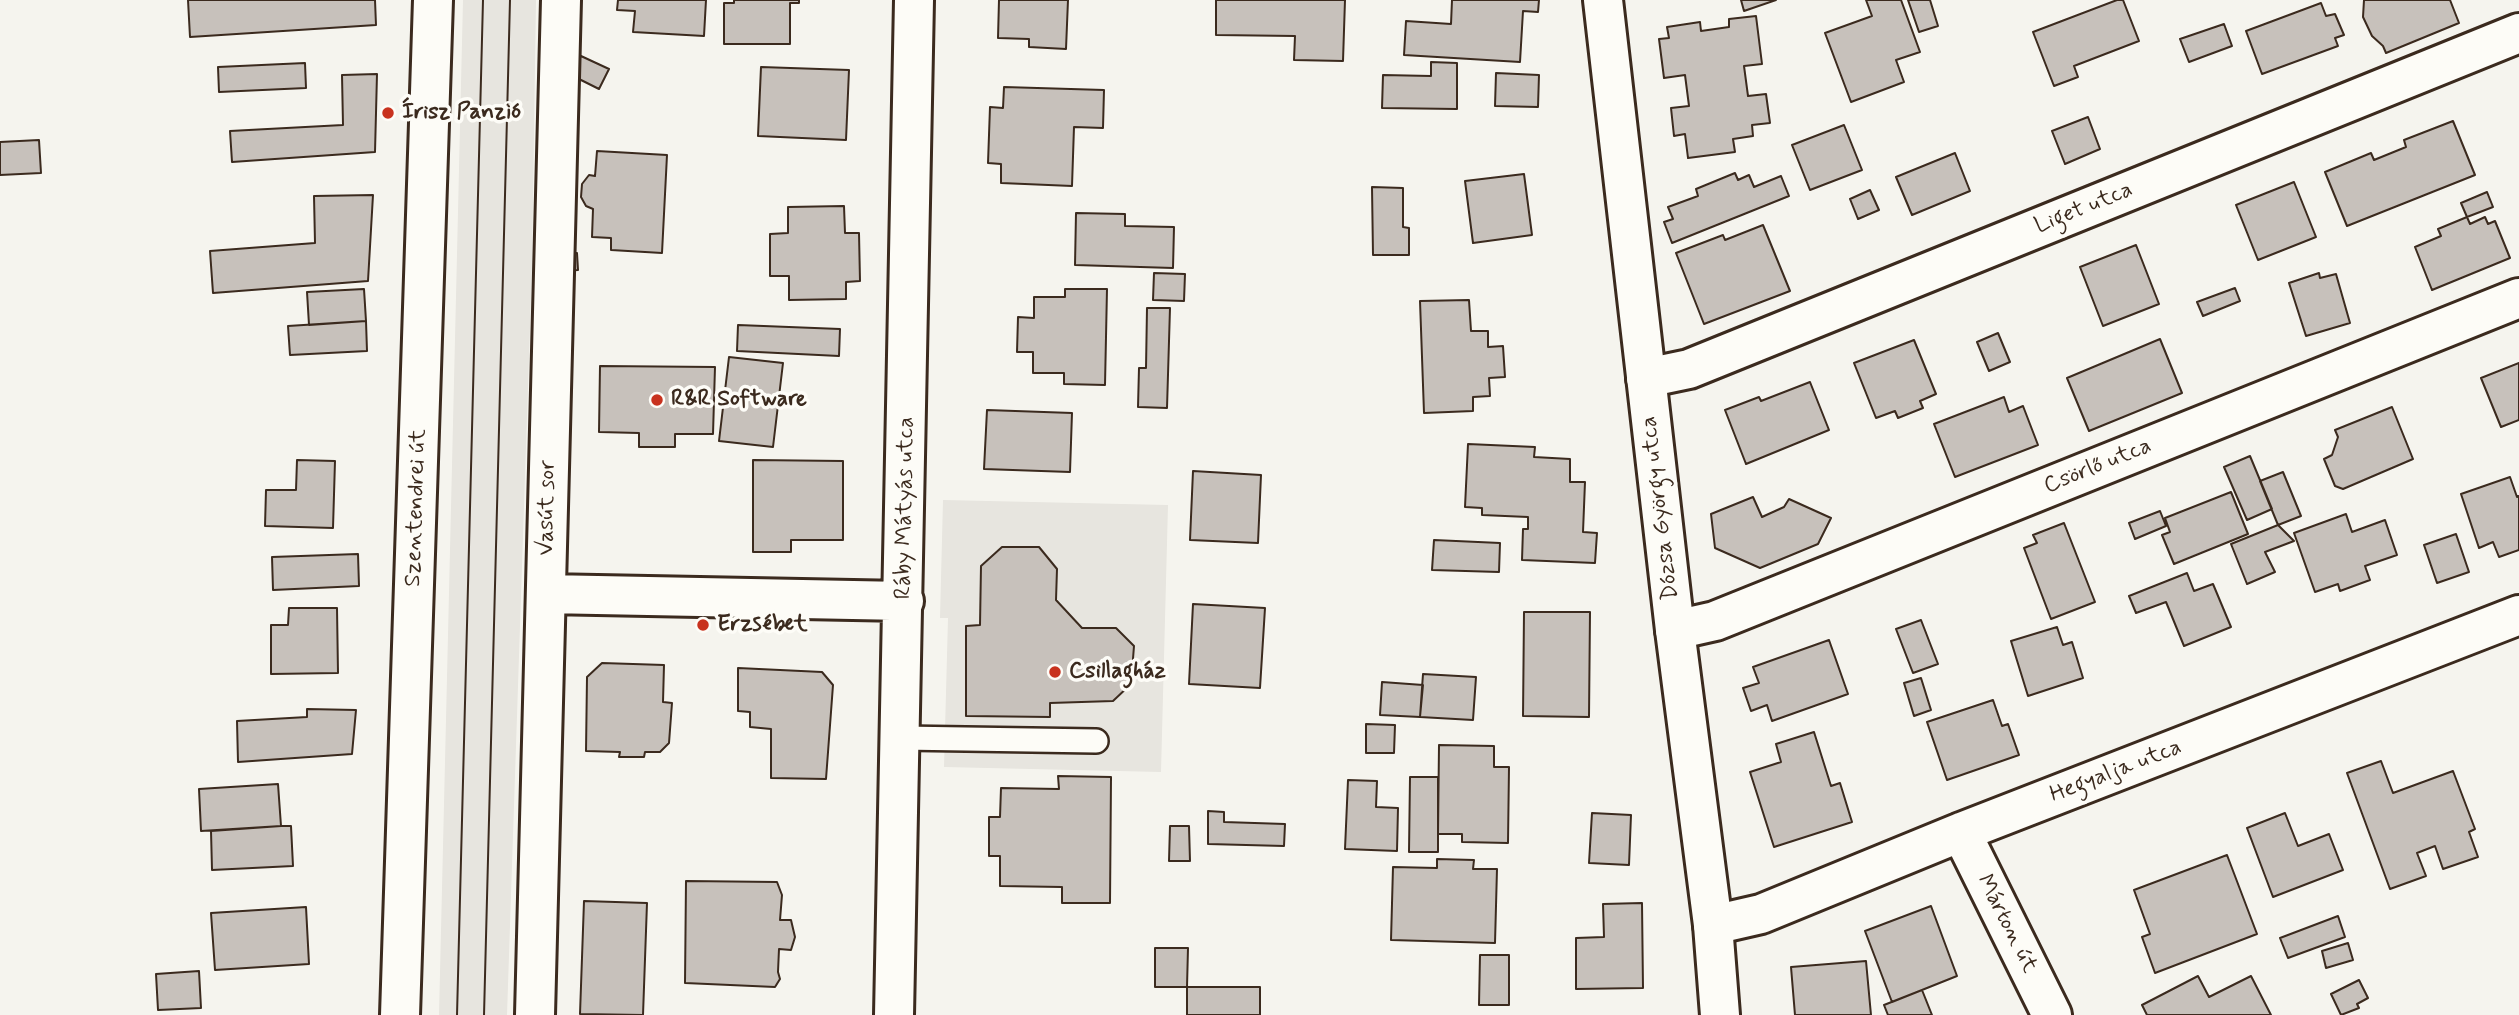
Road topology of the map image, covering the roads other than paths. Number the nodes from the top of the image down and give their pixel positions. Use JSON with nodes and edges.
{"nodes":[{"id":1,"x":433,"y":0,"type":"edge"},
{"id":2,"x":561,"y":0,"type":"edge"},
{"id":3,"x":914,"y":0,"type":"edge"},
{"id":4,"x":1603,"y":0,"type":"edge"},
{"id":5,"x":2519,"y":33,"type":"edge"},
{"id":6,"x":2519,"y":298,"type":"edge"},
{"id":7,"x":1646,"y":378,"type":"junction"},
{"id":8,"x":546,"y":594,"type":"junction"},
{"id":9,"x":904,"y":601,"type":"junction"},
{"id":10,"x":2519,"y":615,"type":"edge"},
{"id":11,"x":1675,"y":630,"type":"junction"},
{"id":12,"x":901,"y":738,"type":"junction"},
{"id":13,"x":1096,"y":741,"type":"dead end"},
{"id":14,"x":1961,"y":832,"type":"junction"},
{"id":15,"x":1713,"y":925,"type":"junction"},
{"id":16,"x":400,"y":1015,"type":"edge"},
{"id":17,"x":535,"y":1015,"type":"edge"},
{"id":18,"x":894,"y":1015,"type":"edge"},
{"id":19,"x":1720,"y":1015,"type":"edge"},
{"id":20,"x":2052,"y":1015,"type":"edge"}],
"edges":[{"from":1,"to":16,"type":"street","name":"Szentendrei út"},
{"from":2,"to":8,"type":"street","name":"Vasút sor"},
{"from":3,"to":9,"type":"street","name":"Ráby Mátyás utca"},
{"from":4,"to":7,"type":"street","name":"Dózsa György utca"},
{"from":5,"to":7,"type":"street","name":"Liget utca"},
{"from":6,"to":11,"type":"street","name":"Csörlő utca"},
{"from":7,"to":11,"type":"street","name":"Dózsa György utca"},
{"from":8,"to":9,"type":"street"},
{"from":8,"to":17,"type":"street","name":"Vasút sor"},
{"from":9,"to":12,"type":"street","name":"Ráby Mátyás utca"},
{"from":10,"to":14,"type":"street","name":"Hegyalja utca"},
{"from":11,"to":15,"type":"street","name":"Dózsa György utca"},
{"from":12,"to":13,"type":"lane"},
{"from":12,"to":18,"type":"street","name":"Ráby Mátyás utca"},
{"from":14,"to":15,"type":"street","name":"Hegyalja utca"},
{"from":14,"to":20,"type":"street","name":"Márton út"},
{"from":15,"to":19,"type":"street","name":"Dózsa György utca"}]}
